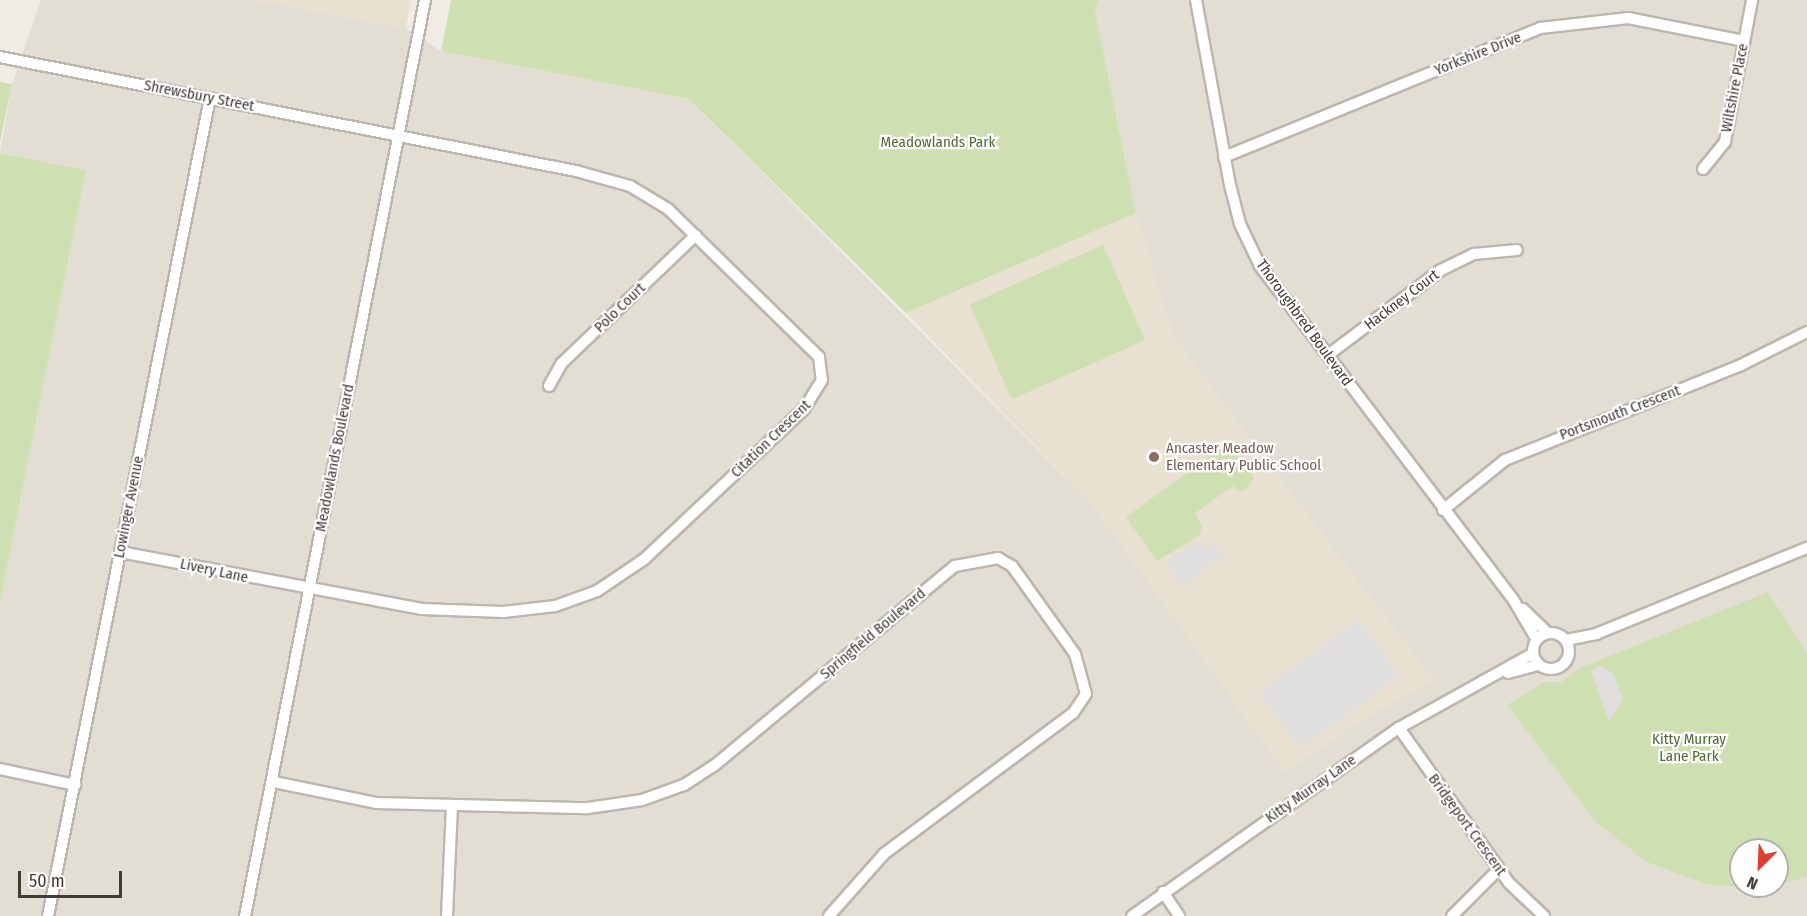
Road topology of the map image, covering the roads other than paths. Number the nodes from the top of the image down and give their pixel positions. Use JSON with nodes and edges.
{"nodes":[{"id":1,"x":425,"y":0,"type":"edge"},
{"id":2,"x":1196,"y":0,"type":"edge"},
{"id":3,"x":1752,"y":0,"type":"edge"},
{"id":4,"x":1744,"y":41,"type":"junction"},
{"id":5,"x":0,"y":57,"type":"edge"},
{"id":6,"x":210,"y":98,"type":"junction"},
{"id":7,"x":398,"y":136,"type":"junction"},
{"id":8,"x":1224,"y":157,"type":"junction"},
{"id":9,"x":1703,"y":169,"type":"dead end"},
{"id":10,"x":696,"y":235,"type":"junction"},
{"id":11,"x":1517,"y":250,"type":"dead end"},
{"id":12,"x":1807,"y":332,"type":"edge"},
{"id":13,"x":1328,"y":355,"type":"junction"},
{"id":14,"x":549,"y":386,"type":"dead end"},
{"id":15,"x":1443,"y":510,"type":"junction"},
{"id":16,"x":1807,"y":548,"type":"edge"},
{"id":17,"x":120,"y":552,"type":"junction"},
{"id":18,"x":309,"y":591,"type":"junction"},
{"id":19,"x":1514,"y":601,"type":"junction"},
{"id":20,"x":1548,"y":633,"type":"junction"},
{"id":21,"x":1596,"y":634,"type":"junction"},
{"id":22,"x":1537,"y":639,"type":"junction"},
{"id":23,"x":1566,"y":640,"type":"junction"},
{"id":24,"x":1532,"y":654,"type":"junction"},
{"id":25,"x":1569,"y":654,"type":"junction"},
{"id":26,"x":1538,"y":665,"type":"junction"},
{"id":27,"x":1499,"y":676,"type":"junction"},
{"id":28,"x":1399,"y":728,"type":"junction"},
{"id":29,"x":0,"y":769,"type":"edge"},
{"id":30,"x":274,"y":782,"type":"junction"},
{"id":31,"x":75,"y":784,"type":"junction"},
{"id":32,"x":452,"y":805,"type":"junction"},
{"id":33,"x":1499,"y":869,"type":"junction"},
{"id":34,"x":1163,"y":892,"type":"junction"},
{"id":35,"x":48,"y":916,"type":"edge"},
{"id":36,"x":245,"y":916,"type":"edge"},
{"id":37,"x":447,"y":916,"type":"edge"},
{"id":38,"x":830,"y":916,"type":"edge"},
{"id":39,"x":1132,"y":916,"type":"edge"},
{"id":40,"x":1179,"y":916,"type":"edge"},
{"id":41,"x":1452,"y":916,"type":"edge"},
{"id":42,"x":1544,"y":916,"type":"edge"}],
"edges":[{"from":1,"to":7,"type":"street","name":"Meadowlands Boulevard"},
{"from":2,"to":8,"type":"street","name":"Thoroughbred Boulevard"},
{"from":3,"to":4,"type":"street","name":"Wiltshire Place"},
{"from":4,"to":8,"type":"street","name":"Yorkshire Drive"},
{"from":4,"to":9,"type":"street","name":"Wiltshire Place"},
{"from":5,"to":6,"type":"street","name":"Shrewsbury Street"},
{"from":6,"to":7,"type":"street","name":"Shrewsbury Street"},
{"from":6,"to":17,"type":"street","name":"Lowinger Avenue"},
{"from":7,"to":10,"type":"street","name":"Citation Crescent"},
{"from":7,"to":18,"type":"street","name":"Meadowlands Boulevard"},
{"from":8,"to":13,"type":"street","name":"Thoroughbred Boulevard"},
{"from":10,"to":14,"type":"street","name":"Polo Court"},
{"from":10,"to":18,"type":"street","name":"Citation Crescent"},
{"from":11,"to":13,"type":"street","name":"Hackney Court"},
{"from":12,"to":15,"type":"street","name":"Portsmouth Crescent"},
{"from":13,"to":15,"type":"street","name":"Thoroughbred Boulevard"},
{"from":15,"to":19,"type":"street","name":"Thoroughbred Boulevard"},
{"from":16,"to":21,"type":"street"},
{"from":17,"to":18,"type":"street","name":"Livery Lane"},
{"from":17,"to":31,"type":"street","name":"Lowinger Avenue"},
{"from":18,"to":30,"type":"street","name":"Meadowlands Boulevard"},
{"from":19,"to":20,"type":"street","name":"Thoroughbred Boulevard"},
{"from":19,"to":22,"type":"street","name":"Thoroughbred Boulevard"},
{"from":20,"to":22,"type":"street"},
{"from":20,"to":23,"type":"street"},
{"from":21,"to":23,"type":"street"},
{"from":21,"to":25,"type":"street"},
{"from":22,"to":24,"type":"street"},
{"from":23,"to":25,"type":"street"},
{"from":24,"to":26,"type":"street"},
{"from":24,"to":27,"type":"street","name":"Kitty Murray Lane"},
{"from":25,"to":26,"type":"street"},
{"from":26,"to":27,"type":"street","name":"Kitty Murray Lane"},
{"from":27,"to":28,"type":"street","name":"Kitty Murray Lane"},
{"from":28,"to":33,"type":"street","name":"Bridgeport Crescent"},
{"from":28,"to":34,"type":"street","name":"Kitty Murray Lane"},
{"from":29,"to":31,"type":"street"},
{"from":30,"to":32,"type":"street","name":"Springfield Boulevard"},
{"from":30,"to":36,"type":"street","name":"Meadowlands Boulevard"},
{"from":31,"to":35,"type":"street","name":"Lowinger Avenue"},
{"from":32,"to":37,"type":"street"},
{"from":32,"to":38,"type":"street","name":"Springfield Boulevard"},
{"from":33,"to":41,"type":"street"},
{"from":33,"to":42,"type":"street","name":"Bridgeport Crescent"},
{"from":34,"to":39,"type":"street","name":"Kitty Murray Lane"},
{"from":34,"to":40,"type":"street"}]}
